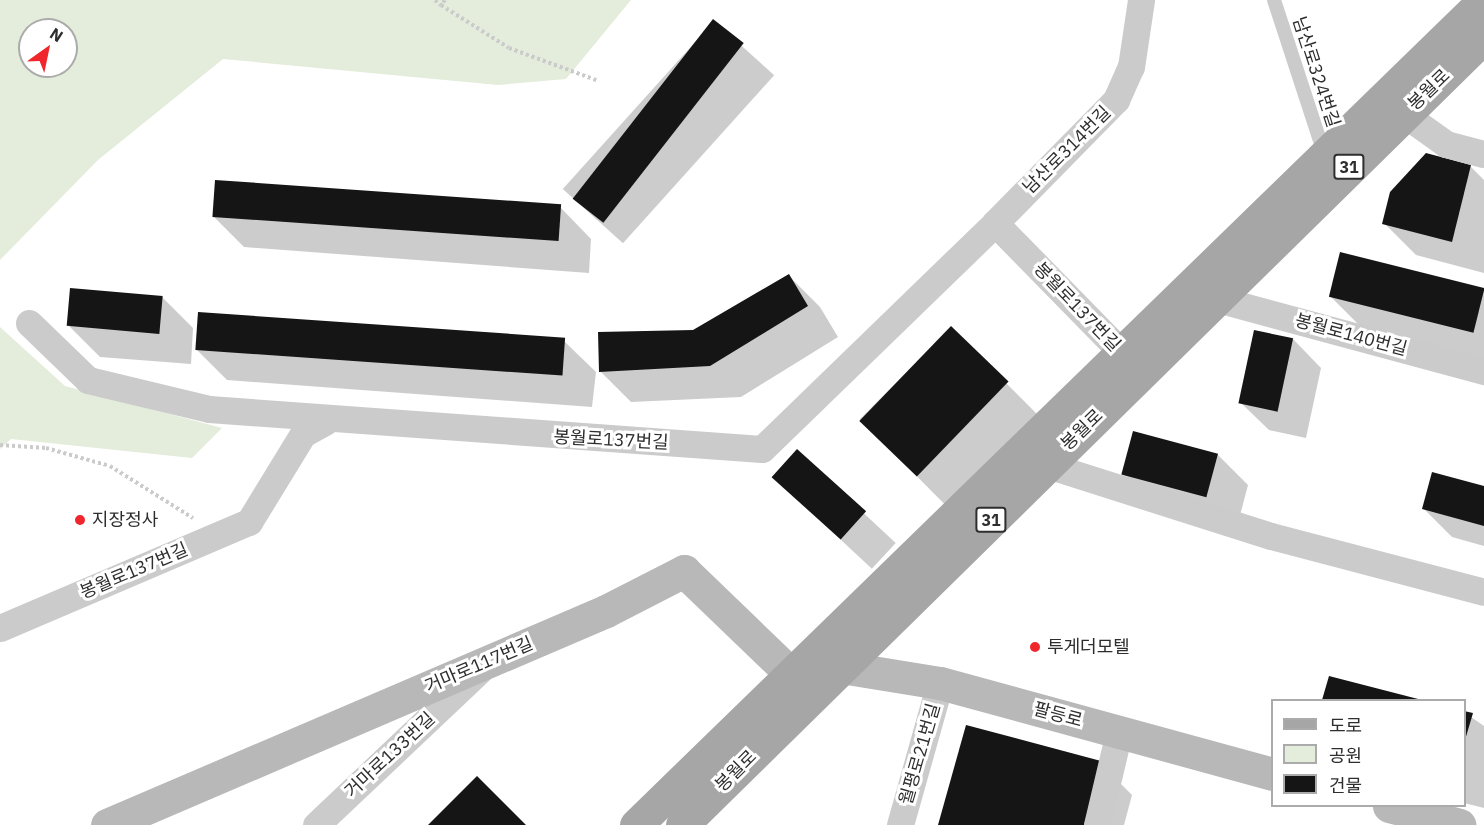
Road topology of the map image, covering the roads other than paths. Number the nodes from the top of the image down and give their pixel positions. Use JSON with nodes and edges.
{"nodes":[{"id":1,"x":1141,"y":0,"type":"edge"},
{"id":2,"x":1274,"y":0,"type":"edge"},
{"id":3,"x":1484,"y":0,"type":"edge"},
{"id":4,"x":1484,"y":37,"type":"edge"},
{"id":5,"x":1404,"y":114,"type":"junction"},
{"id":6,"x":1484,"y":154,"type":"edge"},
{"id":7,"x":1324,"y":155,"type":"junction"},
{"id":8,"x":995,"y":223,"type":"junction"},
{"id":9,"x":1217,"y":299,"type":"junction"},
{"id":10,"x":29,"y":323,"type":"dead end"},
{"id":11,"x":1132,"y":363,"type":"junction"},
{"id":12,"x":1484,"y":371,"type":"edge"},
{"id":13,"x":326,"y":421,"type":"junction"},
{"id":14,"x":1047,"y":465,"type":"junction"},
{"id":15,"x":1484,"y":592,"type":"edge"},
{"id":16,"x":0,"y":628,"type":"edge"},
{"id":17,"x":489,"y":661,"type":"junction"},
{"id":18,"x":841,"y":668,"type":"junction"},
{"id":19,"x":940,"y":683,"type":"junction"},
{"id":20,"x":802,"y":684,"type":"junction"},
{"id":21,"x":1119,"y":732,"type":"junction"},
{"id":22,"x":1271,"y":774,"type":"edge"},
{"id":23,"x":1393,"y":807,"type":"edge"},
{"id":24,"x":107,"y":825,"type":"edge"},
{"id":25,"x":316,"y":825,"type":"edge"},
{"id":26,"x":636,"y":825,"type":"edge"},
{"id":27,"x":682,"y":825,"type":"edge"},
{"id":28,"x":900,"y":825,"type":"edge"},
{"id":29,"x":1097,"y":825,"type":"edge"},
{"id":30,"x":1460,"y":825,"type":"edge"}],
"edges":[{"from":1,"to":8,"type":"street","name":"남산로314번길"},
{"from":2,"to":7,"type":"lane","name":"남산로324번길"},
{"from":3,"to":7,"type":"main road"},
{"from":4,"to":5,"type":"main road","name":"봉월로","number":"31"},
{"from":5,"to":6,"type":"street"},
{"from":5,"to":9,"type":"main road","name":"봉월로","number":"31"},
{"from":7,"to":11,"type":"main road"},
{"from":8,"to":11,"type":"street","name":"봉월로137번길"},
{"from":8,"to":13,"type":"street","name":"봉월로137번길"},
{"from":9,"to":11,"type":"main road","name":"봉월로","number":"31"},
{"from":9,"to":12,"type":"street","name":"봉월로140번길"},
{"from":10,"to":13,"type":"street"},
{"from":11,"to":14,"type":"main road","name":"봉월로","number":"31"},
{"from":11,"to":20,"type":"main road"},
{"from":13,"to":16,"type":"street","name":"봉월로137번길"},
{"from":14,"to":15,"type":"street"},
{"from":14,"to":18,"type":"main road","name":"봉월로","number":"31"},
{"from":17,"to":20,"type":"street","name":"거마로117번길"},
{"from":17,"to":24,"type":"street","name":"거마로117번길"},
{"from":17,"to":25,"type":"street","name":"거마로133번길"},
{"from":18,"to":19,"type":"street","name":"팔등로"},
{"from":18,"to":20,"type":"main road","name":"봉월로","number":"31"},
{"from":19,"to":21,"type":"street","name":"팔등로"},
{"from":19,"to":28,"type":"street","name":"월평로21번길"},
{"from":20,"to":26,"type":"main road"},
{"from":20,"to":27,"type":"main road","name":"봉월로","number":"31"},
{"from":21,"to":22,"type":"street","name":"팔등로"},
{"from":21,"to":29,"type":"street"},
{"from":23,"to":30,"type":"street"}]}
